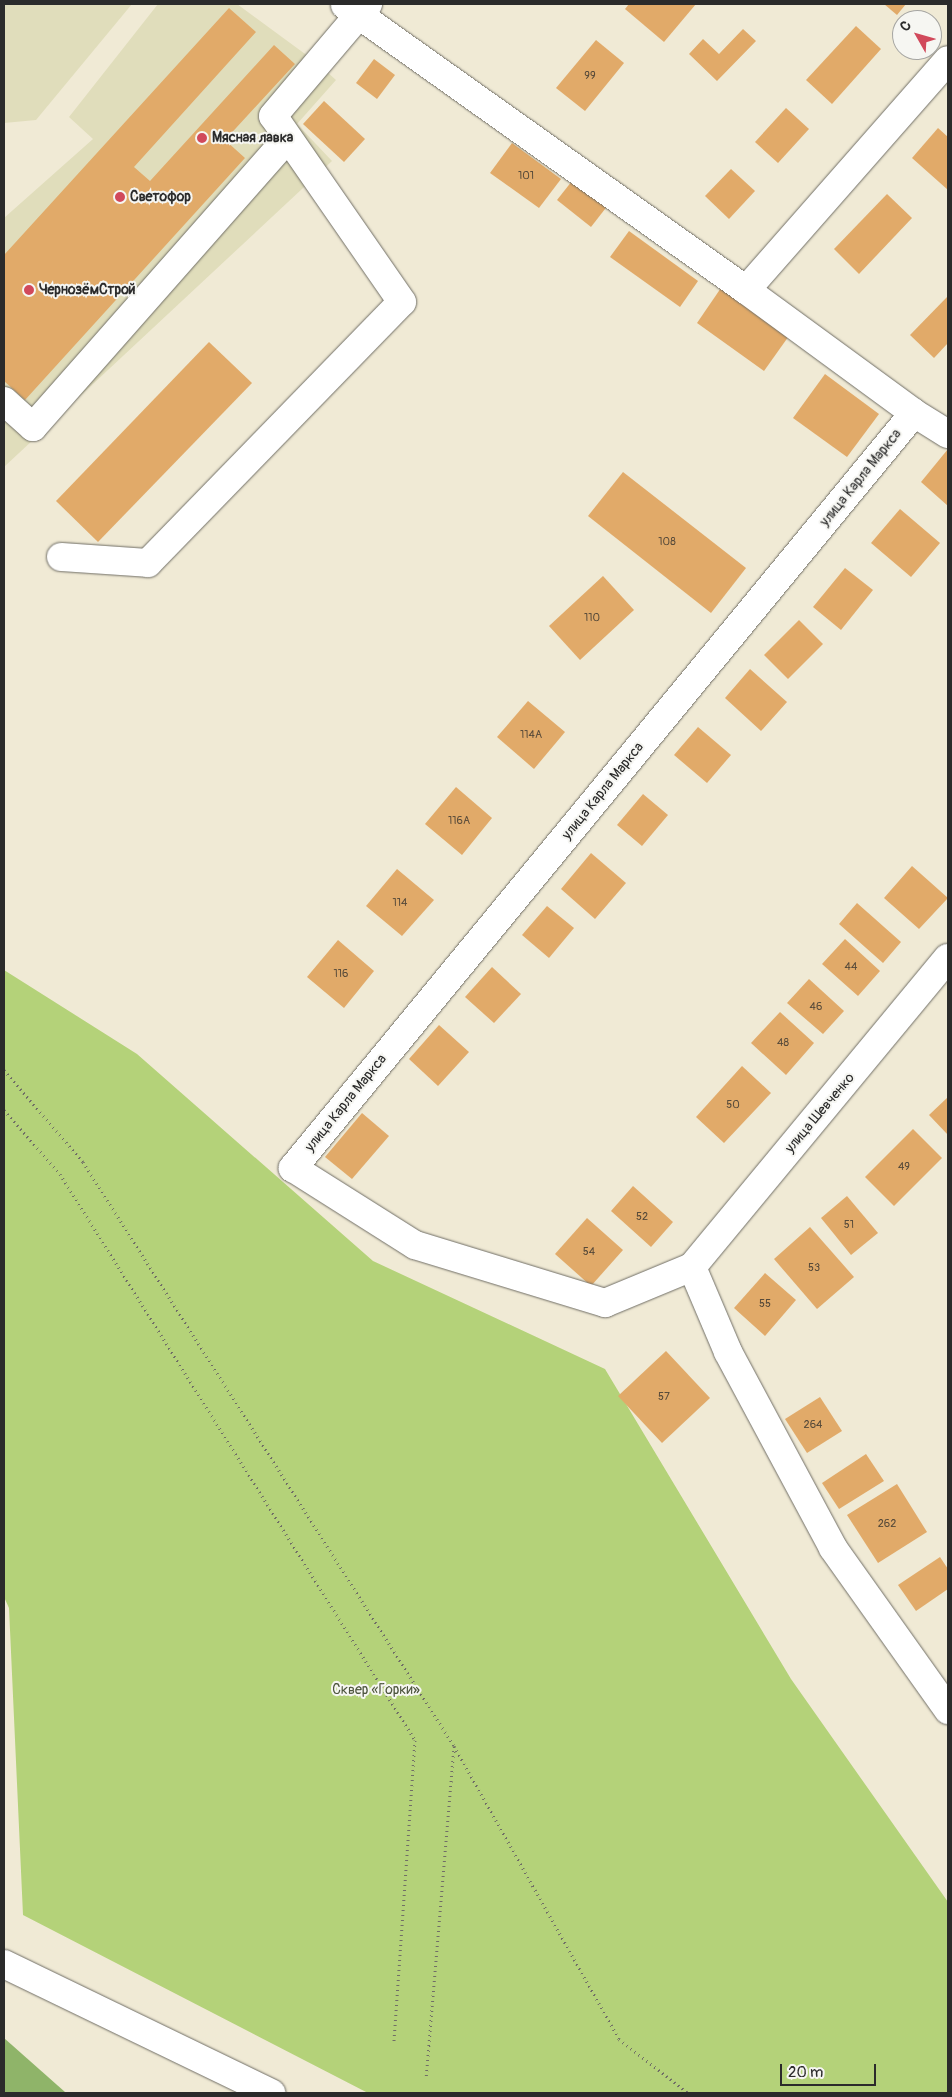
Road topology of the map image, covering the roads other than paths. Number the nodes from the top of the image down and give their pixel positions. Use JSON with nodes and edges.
{"nodes":[{"id":1,"x":356,"y":8,"type":"edge"},
{"id":2,"x":948,"y":60,"type":"edge"},
{"id":3,"x":288,"y":138,"type":"junction"},
{"id":4,"x":746,"y":290,"type":"junction"},
{"id":5,"x":4,"y":401,"type":"edge"},
{"id":6,"x":914,"y":413,"type":"junction"},
{"id":7,"x":948,"y":434,"type":"edge"},
{"id":8,"x":61,"y":557,"type":"dead end"},
{"id":9,"x":948,"y":958,"type":"edge"},
{"id":10,"x":692,"y":1267,"type":"junction"},
{"id":11,"x":948,"y":1710,"type":"edge"},
{"id":12,"x":4,"y":1964,"type":"edge"},
{"id":13,"x":271,"y":2093,"type":"edge"}],
"edges":[{"from":1,"to":3,"type":"street"},
{"from":1,"to":4,"type":"street"},
{"from":2,"to":4,"type":"street"},
{"from":3,"to":5,"type":"street"},
{"from":3,"to":8,"type":"street"},
{"from":4,"to":6,"type":"street"},
{"from":6,"to":7,"type":"street"},
{"from":6,"to":10,"type":"street","name":"улица Карла Маркса"},
{"from":9,"to":10,"type":"street","name":"улица Шевченко"},
{"from":10,"to":11,"type":"street"},
{"from":12,"to":13,"type":"street"}]}
